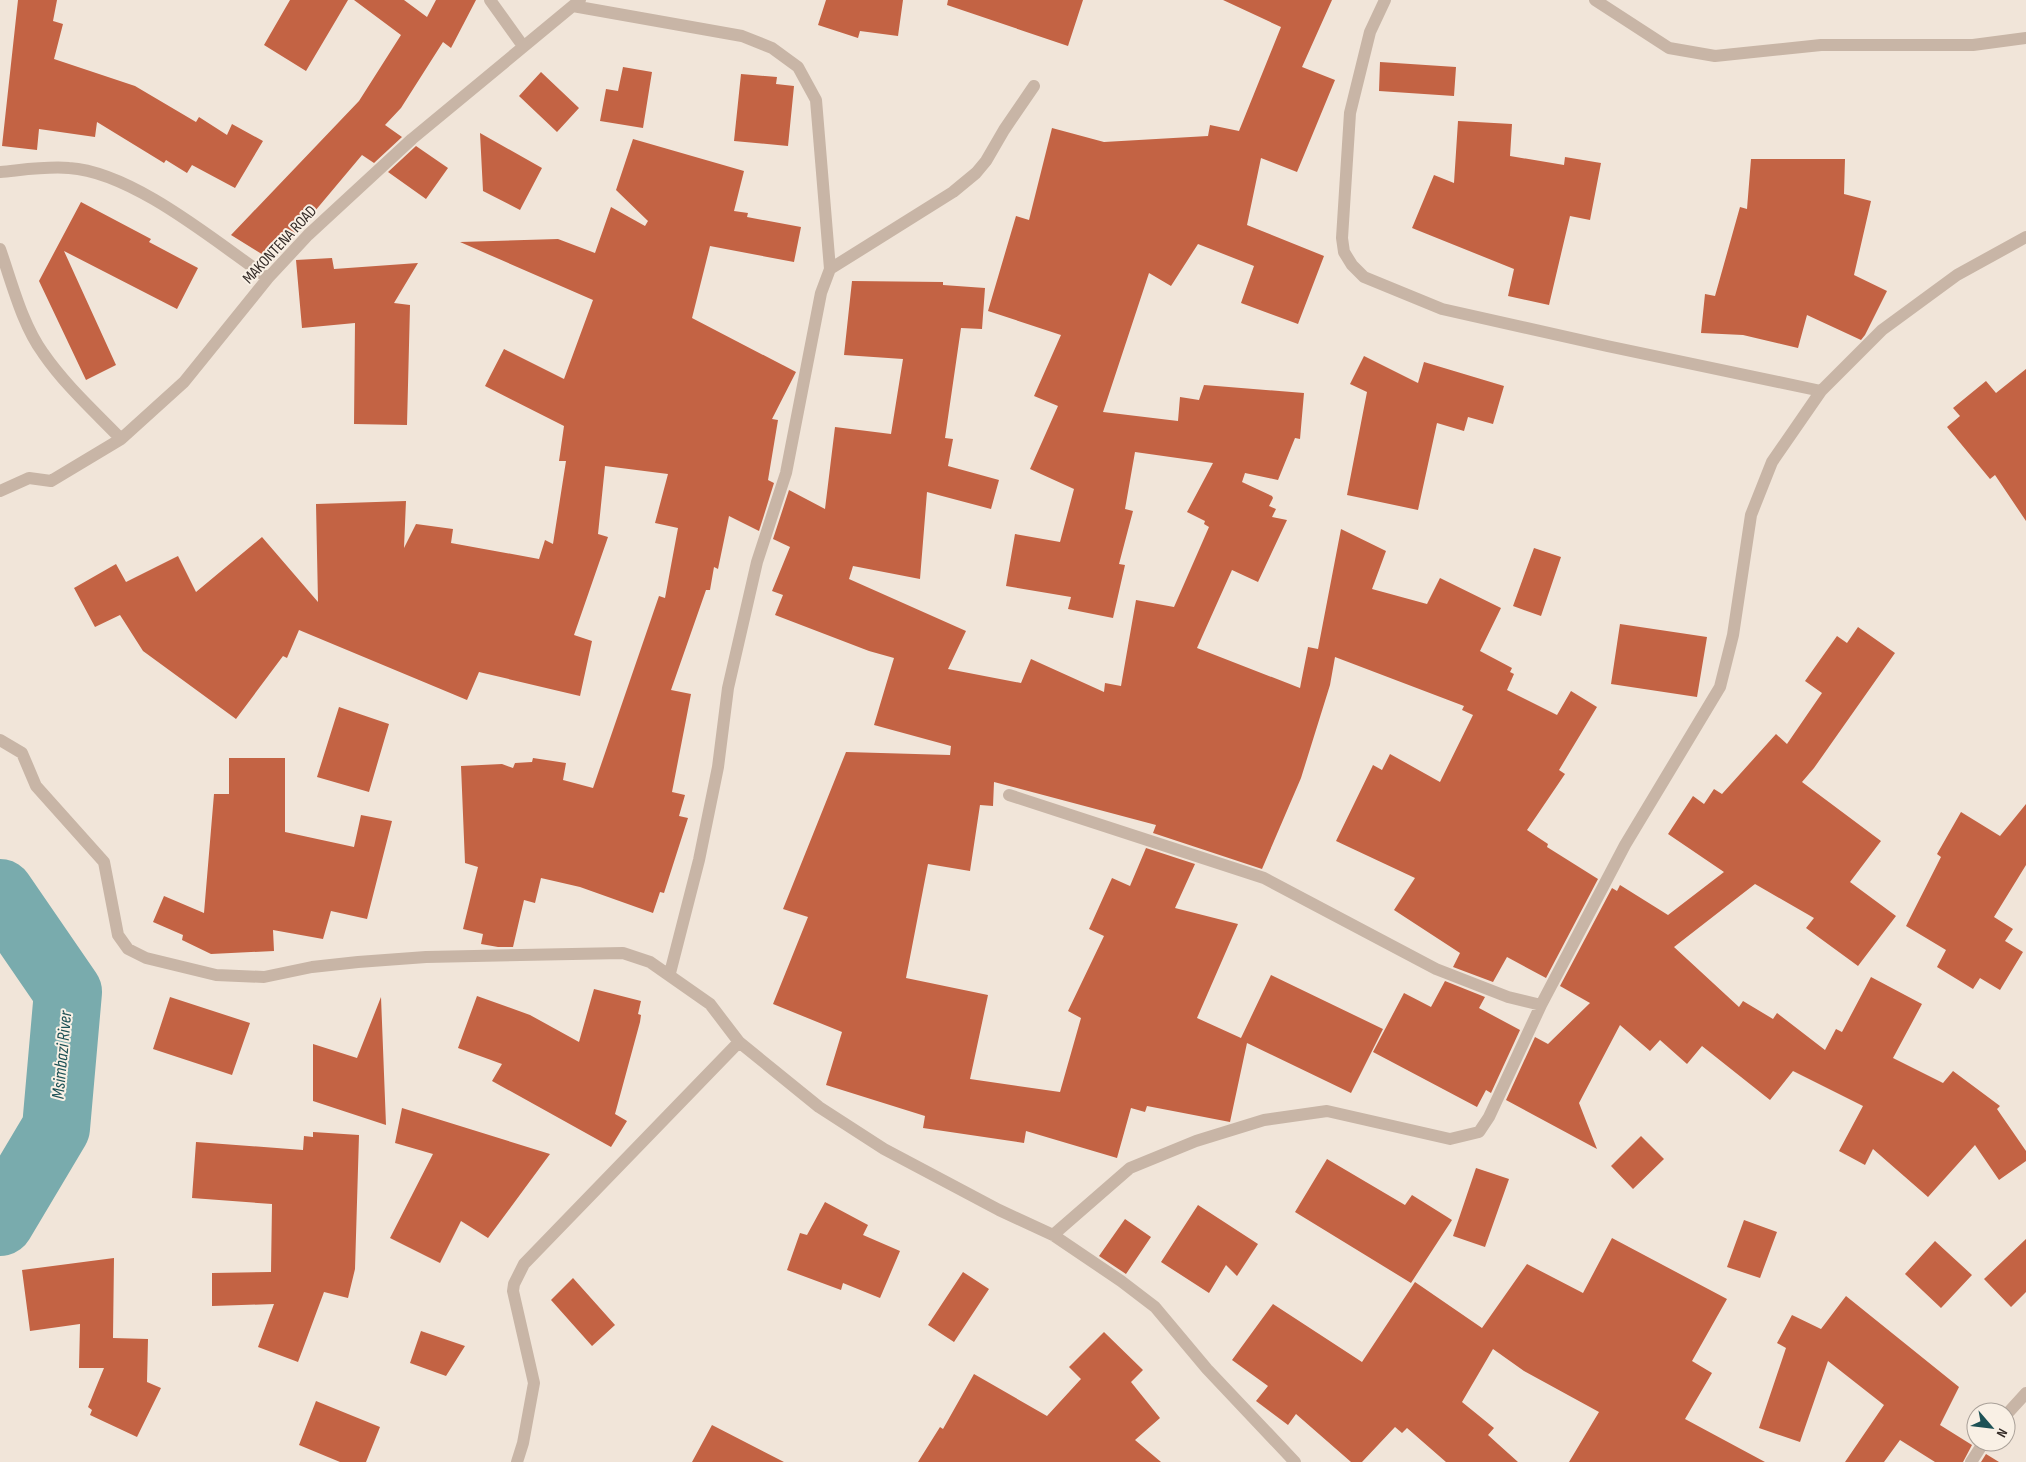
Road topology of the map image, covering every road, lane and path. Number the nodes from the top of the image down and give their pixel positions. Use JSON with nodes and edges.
{"nodes":[{"id":1,"x":490,"y":0,"type":"edge"},
{"id":2,"x":1385,"y":0,"type":"edge"},
{"id":3,"x":1595,"y":0,"type":"edge"},
{"id":4,"x":577,"y":3,"type":"edge"},
{"id":5,"x":2026,"y":38,"type":"edge"},
{"id":6,"x":523,"y":46,"type":"junction"},
{"id":7,"x":1034,"y":86,"type":"dead end"},
{"id":8,"x":0,"y":172,"type":"edge"},
{"id":9,"x":2026,"y":237,"type":"edge"},
{"id":10,"x":0,"y":250,"type":"edge"},
{"id":11,"x":830,"y":269,"type":"junction"},
{"id":12,"x":268,"y":278,"type":"junction"},
{"id":13,"x":1821,"y":390,"type":"junction"},
{"id":14,"x":121,"y":439,"type":"junction"},
{"id":15,"x":0,"y":491,"type":"edge"},
{"id":16,"x":0,"y":740,"type":"edge"},
{"id":17,"x":1009,"y":795,"type":"dead end"},
{"id":18,"x":670,"y":973,"type":"junction"},
{"id":19,"x":1541,"y":1005,"type":"junction"},
{"id":20,"x":740,"y":1042,"type":"junction"},
{"id":21,"x":1053,"y":1235,"type":"junction"},
{"id":22,"x":2026,"y":1393,"type":"edge"},
{"id":23,"x":2016,"y":1404,"type":"edge"},
{"id":24,"x":517,"y":1462,"type":"edge"},
{"id":25,"x":1295,"y":1462,"type":"edge"}],
"edges":[{"from":1,"to":6,"type":"street"},
{"from":2,"to":13,"type":"street"},
{"from":3,"to":5,"type":"street"},
{"from":4,"to":6,"type":"street","name":"MAKONTENA ROAD"},
{"from":4,"to":11,"type":"street"},
{"from":6,"to":12,"type":"street","name":"MAKONTENA ROAD"},
{"from":7,"to":11,"type":"street"},
{"from":8,"to":12,"type":"street"},
{"from":9,"to":13,"type":"street"},
{"from":10,"to":14,"type":"street"},
{"from":11,"to":18,"type":"street"},
{"from":12,"to":14,"type":"street","name":"MAKONTENA ROAD"},
{"from":13,"to":19,"type":"street"},
{"from":14,"to":15,"type":"street","name":"MAKONTENA ROAD"},
{"from":16,"to":18,"type":"street"},
{"from":17,"to":19,"type":"street"},
{"from":18,"to":20,"type":"street"},
{"from":19,"to":21,"type":"street"},
{"from":20,"to":21,"type":"street"},
{"from":20,"to":24,"type":"street"},
{"from":21,"to":25,"type":"street"},
{"from":22,"to":23,"type":"street"}]}
